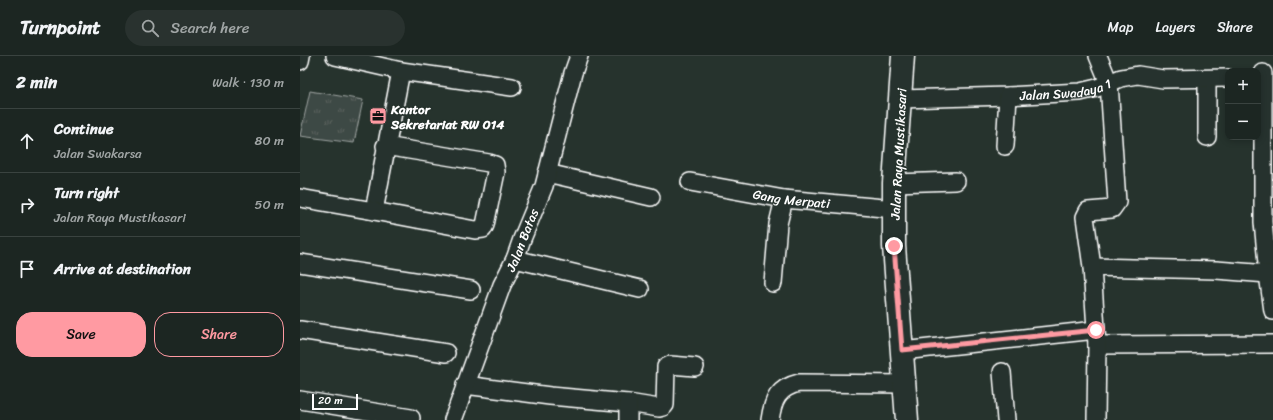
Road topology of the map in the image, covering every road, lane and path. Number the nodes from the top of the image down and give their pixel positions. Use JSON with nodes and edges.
{"nodes":[{"id":1,"x":301,"y":56,"type":"edge"},
{"id":2,"x":335,"y":56,"type":"edge"},
{"id":3,"x":579,"y":56,"type":"edge"},
{"id":4,"x":903,"y":56,"type":"edge"},
{"id":5,"x":1098,"y":56,"type":"edge"},
{"id":6,"x":300,"y":61,"type":"edge"},
{"id":7,"x":401,"y":70,"type":"junction"},
{"id":8,"x":1265,"y":73,"type":"edge"},
{"id":9,"x":1225,"y":78,"type":"edge"},
{"id":10,"x":1207,"y":79,"type":"junction"},
{"id":11,"x":1109,"y":83,"type":"junction"},
{"id":12,"x":512,"y":87,"type":"dead end"},
{"id":13,"x":1008,"y":96,"type":"junction"},
{"id":14,"x":900,"y":99,"type":"junction"},
{"id":15,"x":1207,"y":137,"type":"dead end"},
{"id":16,"x":385,"y":146,"type":"junction"},
{"id":17,"x":1005,"y":146,"type":"dead end"},
{"id":18,"x":547,"y":172,"type":"junction"},
{"id":19,"x":956,"y":181,"type":"dead end"},
{"id":20,"x":690,"y":182,"type":"dead end"},
{"id":21,"x":894,"y":183,"type":"junction"},
{"id":22,"x":650,"y":197,"type":"dead end"},
{"id":23,"x":300,"y":198,"type":"edge"},
{"id":24,"x":784,"y":200,"type":"junction"},
{"id":25,"x":895,"y":209,"type":"junction"},
{"id":26,"x":374,"y":211,"type":"junction"},
{"id":27,"x":516,"y":259,"type":"junction"},
{"id":28,"x":300,"y":262,"type":"edge"},
{"id":29,"x":1092,"y":267,"type":"junction"},
{"id":30,"x":1268,"y":274,"type":"junction"},
{"id":31,"x":773,"y":283,"type":"dead end"},
{"id":32,"x":640,"y":289,"type":"dead end"},
{"id":33,"x":471,"y":290,"type":"dead end"},
{"id":34,"x":1273,"y":308,"type":"edge"},
{"id":35,"x":1273,"y":311,"type":"edge"},
{"id":36,"x":300,"y":330,"type":"edge"},
{"id":37,"x":1097,"y":338,"type":"junction"},
{"id":38,"x":1273,"y":344,"type":"edge"},
{"id":39,"x":902,"y":350,"type":"junction"},
{"id":40,"x":446,"y":353,"type":"dead end"},
{"id":41,"x":695,"y":367,"type":"dead end"},
{"id":42,"x":1002,"y":372,"type":"dead end"},
{"id":43,"x":905,"y":384,"type":"junction"},
{"id":44,"x":465,"y":385,"type":"junction"},
{"id":45,"x":300,"y":400,"type":"edge"},
{"id":46,"x":628,"y":403,"type":"junction"},
{"id":47,"x":411,"y":418,"type":"dead end"},
{"id":48,"x":453,"y":420,"type":"edge"},
{"id":49,"x":628,"y":420,"type":"edge"},
{"id":50,"x":770,"y":420,"type":"edge"},
{"id":51,"x":907,"y":420,"type":"edge"},
{"id":52,"x":1006,"y":420,"type":"edge"},
{"id":53,"x":1096,"y":420,"type":"edge"}],
"edges":[{"from":1,"to":6,"type":"street"},
{"from":2,"to":7,"type":"street"},
{"from":3,"to":18,"type":"street","name":"Jalan Batas"},
{"from":4,"to":14,"type":"main road","name":"Jalan Raya Mustikasari"},
{"from":5,"to":11,"type":"street"},
{"from":7,"to":12,"type":"street"},
{"from":7,"to":16,"type":"street"},
{"from":8,"to":30,"type":"street"},
{"from":9,"to":10,"type":"street","name":"Jalan Swadaya 1"},
{"from":10,"to":11,"type":"street","name":"Jalan Swadaya 1"},
{"from":10,"to":15,"type":"street"},
{"from":11,"to":13,"type":"street","name":"Jalan Swadaya 1"},
{"from":11,"to":29,"type":"street"},
{"from":13,"to":14,"type":"street","name":"Jalan Swadaya 1"},
{"from":13,"to":17,"type":"street"},
{"from":14,"to":21,"type":"main road","name":"Jalan Raya Mustikasari"},
{"from":16,"to":26,"type":"street"},
{"from":16,"to":26,"type":"street"},
{"from":18,"to":22,"type":"street"},
{"from":18,"to":27,"type":"street","name":"Jalan Batas"},
{"from":19,"to":21,"type":"street"},
{"from":20,"to":24,"type":"street","name":"Gang Merpati"},
{"from":21,"to":25,"type":"main road","name":"Jalan Raya Mustikasari"},
{"from":23,"to":26,"type":"street"},
{"from":24,"to":25,"type":"street","name":"Gang Merpati"},
{"from":24,"to":31,"type":"street"},
{"from":25,"to":39,"type":"main road","name":"Jalan Raya Mustikasari"},
{"from":27,"to":32,"type":"street"},
{"from":27,"to":44,"type":"street","name":"Jalan Batas"},
{"from":28,"to":33,"type":"street"},
{"from":29,"to":30,"type":"street"},
{"from":29,"to":37,"type":"street"},
{"from":30,"to":34,"type":"street"},
{"from":34,"to":35,"type":"street"},
{"from":36,"to":40,"type":"street"},
{"from":37,"to":38,"type":"street"},
{"from":37,"to":39,"type":"street"},
{"from":37,"to":53,"type":"street"},
{"from":39,"to":43,"type":"main road","name":"Jalan Raya Mustikasari"},
{"from":41,"to":46,"type":"street"},
{"from":42,"to":52,"type":"street"},
{"from":43,"to":50,"type":"street"},
{"from":43,"to":51,"type":"main road","name":"Jalan Raya Mustikasari"},
{"from":44,"to":46,"type":"street"},
{"from":44,"to":48,"type":"street","name":"Jalan Batas"},
{"from":45,"to":47,"type":"street"},
{"from":46,"to":49,"type":"street"}]}
